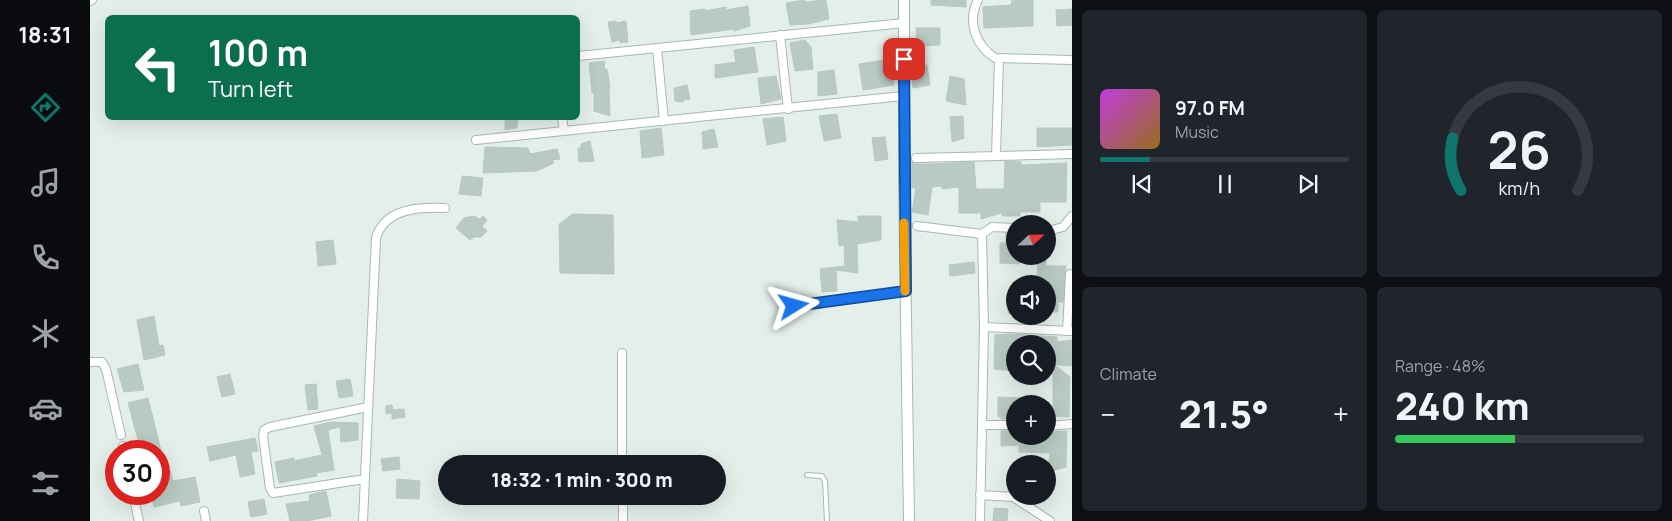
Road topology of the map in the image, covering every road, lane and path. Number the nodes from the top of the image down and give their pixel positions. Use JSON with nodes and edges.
{"nodes":[{"id":1,"x":904,"y":0,"type":"edge"},
{"id":2,"x":978,"y":0,"type":"edge"},
{"id":3,"x":904,"y":23,"type":"junction"},
{"id":4,"x":780,"y":35,"type":"junction"},
{"id":5,"x":658,"y":48,"type":"junction"},
{"id":6,"x":580,"y":56,"type":"edge"},
{"id":7,"x":999,"y":59,"type":"junction"},
{"id":8,"x":1072,"y":60,"type":"edge"},
{"id":9,"x":903,"y":96,"type":"junction"},
{"id":10,"x":788,"y":109,"type":"junction"},
{"id":11,"x":562,"y":120,"type":"edge"},
{"id":12,"x":664,"y":121,"type":"junction"},
{"id":13,"x":564,"y":130,"type":"junction"},
{"id":14,"x":476,"y":140,"type":"dead end"},
{"id":15,"x":1072,"y":154,"type":"edge"},
{"id":16,"x":996,"y":155,"type":"junction"},
{"id":17,"x":916,"y":158,"type":"dead end"},
{"id":18,"x":445,"y":208,"type":"dead end"},
{"id":19,"x":1072,"y":216,"type":"edge"},
{"id":20,"x":917,"y":226,"type":"dead end"},
{"id":21,"x":1006,"y":228,"type":"edge"},
{"id":22,"x":1056,"y":229,"type":"edge"},
{"id":23,"x":982,"y":234,"type":"junction"},
{"id":24,"x":1070,"y":274,"type":"dead end"},
{"id":25,"x":906,"y":291,"type":"junction"},
{"id":26,"x":794,"y":306,"type":"dead end"},
{"id":27,"x":984,"y":327,"type":"junction"},
{"id":28,"x":1070,"y":331,"type":"edge"},
{"id":29,"x":622,"y":353,"type":"dead end"},
{"id":30,"x":90,"y":362,"type":"edge"},
{"id":31,"x":368,"y":407,"type":"junction"},
{"id":32,"x":1072,"y":424,"type":"edge"},
{"id":33,"x":982,"y":425,"type":"junction"},
{"id":34,"x":1006,"y":425,"type":"edge"},
{"id":35,"x":1056,"y":425,"type":"edge"},
{"id":36,"x":121,"y":436,"type":"dead end"},
{"id":37,"x":622,"y":455,"type":"edge"},
{"id":38,"x":807,"y":475,"type":"dead end"},
{"id":39,"x":365,"y":479,"type":"junction"},
{"id":40,"x":980,"y":495,"type":"junction"},
{"id":41,"x":135,"y":505,"type":"edge"},
{"id":42,"x":623,"y":505,"type":"edge"},
{"id":43,"x":204,"y":511,"type":"dead end"},
{"id":44,"x":138,"y":521,"type":"edge"},
{"id":45,"x":206,"y":521,"type":"edge"},
{"id":46,"x":364,"y":521,"type":"edge"},
{"id":47,"x":623,"y":521,"type":"edge"},
{"id":48,"x":827,"y":521,"type":"edge"},
{"id":49,"x":909,"y":521,"type":"edge"},
{"id":50,"x":980,"y":521,"type":"edge"},
{"id":51,"x":1050,"y":521,"type":"edge"}],
"edges":[{"from":1,"to":3,"type":"street"},
{"from":2,"to":7,"type":"street"},
{"from":3,"to":4,"type":"street"},
{"from":3,"to":9,"type":"street"},
{"from":4,"to":5,"type":"street"},
{"from":4,"to":10,"type":"street"},
{"from":5,"to":6,"type":"street"},
{"from":5,"to":12,"type":"street"},
{"from":7,"to":8,"type":"street"},
{"from":7,"to":16,"type":"street"},
{"from":9,"to":10,"type":"street"},
{"from":9,"to":25,"type":"street"},
{"from":10,"to":12,"type":"street"},
{"from":11,"to":13,"type":"street"},
{"from":12,"to":13,"type":"street"},
{"from":13,"to":14,"type":"street"},
{"from":15,"to":16,"type":"street"},
{"from":16,"to":17,"type":"street"},
{"from":18,"to":31,"type":"street"},
{"from":19,"to":22,"type":"street"},
{"from":20,"to":23,"type":"street"},
{"from":21,"to":23,"type":"street"},
{"from":23,"to":27,"type":"street"},
{"from":24,"to":28,"type":"street"},
{"from":25,"to":26,"type":"street"},
{"from":25,"to":49,"type":"street"},
{"from":27,"to":28,"type":"street"},
{"from":27,"to":33,"type":"street"},
{"from":29,"to":37,"type":"street"},
{"from":30,"to":36,"type":"street"},
{"from":31,"to":39,"type":"street"},
{"from":31,"to":39,"type":"street"},
{"from":32,"to":35,"type":"street"},
{"from":33,"to":34,"type":"street"},
{"from":33,"to":40,"type":"street"},
{"from":38,"to":48,"type":"lane"},
{"from":39,"to":46,"type":"street"},
{"from":40,"to":50,"type":"street"},
{"from":40,"to":51,"type":"street"},
{"from":41,"to":44,"type":"street"},
{"from":42,"to":47,"type":"street"},
{"from":43,"to":45,"type":"street"}]}
